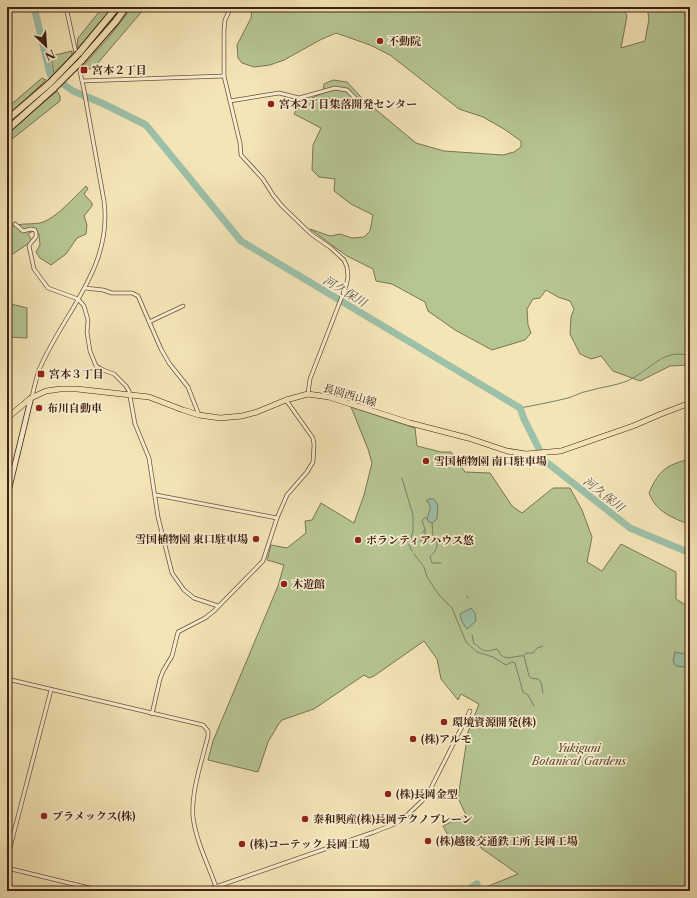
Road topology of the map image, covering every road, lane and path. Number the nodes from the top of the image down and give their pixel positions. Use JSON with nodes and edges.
{"nodes":[{"id":1,"x":66,"y":7,"type":"edge"},
{"id":2,"x":117,"y":7,"type":"edge"},
{"id":3,"x":126,"y":7,"type":"edge"},
{"id":4,"x":230,"y":7,"type":"edge"},
{"id":5,"x":224,"y":76,"type":"junction"},
{"id":6,"x":82,"y":81,"type":"junction"},
{"id":7,"x":52,"y":85,"type":"junction"},
{"id":8,"x":356,"y":98,"type":"dead end"},
{"id":9,"x":230,"y":101,"type":"junction"},
{"id":10,"x":7,"y":120,"type":"edge"},
{"id":11,"x":7,"y":130,"type":"edge"},
{"id":12,"x":15,"y":224,"type":"dead end"},
{"id":13,"x":85,"y":288,"type":"junction"},
{"id":14,"x":78,"y":299,"type":"junction"},
{"id":15,"x":183,"y":306,"type":"dead end"},
{"id":16,"x":149,"y":322,"type":"junction"},
{"id":17,"x":308,"y":394,"type":"junction"},
{"id":18,"x":129,"y":395,"type":"junction"},
{"id":19,"x":31,"y":398,"type":"junction"},
{"id":20,"x":286,"y":400,"type":"junction"},
{"id":21,"x":690,"y":403,"type":"edge"},
{"id":22,"x":199,"y":415,"type":"junction"},
{"id":23,"x":7,"y":418,"type":"edge"},
{"id":24,"x":156,"y":495,"type":"junction"},
{"id":25,"x":7,"y":497,"type":"edge"},
{"id":26,"x":277,"y":518,"type":"junction"},
{"id":27,"x":218,"y":606,"type":"junction"},
{"id":28,"x":7,"y":679,"type":"edge"},
{"id":29,"x":51,"y":690,"type":"junction"},
{"id":30,"x":470,"y":711,"type":"dead end"},
{"id":31,"x":152,"y":714,"type":"junction"},
{"id":32,"x":7,"y":859,"type":"edge"},
{"id":33,"x":7,"y":868,"type":"edge"},
{"id":34,"x":216,"y":887,"type":"junction"},
{"id":35,"x":102,"y":891,"type":"edge"},
{"id":36,"x":204,"y":891,"type":"edge"}],
"edges":[{"from":1,"to":6,"type":"street"},
{"from":2,"to":7,"type":"highway","bridge":true},
{"from":3,"to":7,"type":"highway","bridge":true},
{"from":4,"to":5,"type":"street"},
{"from":5,"to":6,"type":"street"},
{"from":5,"to":9,"type":"street"},
{"from":6,"to":13,"type":"street"},
{"from":7,"to":10,"type":"highway"},
{"from":7,"to":11,"type":"highway"},
{"from":8,"to":9,"type":"street"},
{"from":9,"to":17,"type":"street"},
{"from":12,"to":14,"type":"street"},
{"from":13,"to":14,"type":"street"},
{"from":13,"to":16,"type":"street"},
{"from":14,"to":18,"type":"street"},
{"from":14,"to":19,"type":"street"},
{"from":15,"to":16,"type":"street"},
{"from":16,"to":22,"type":"street"},
{"from":17,"to":20,"type":"main road","name":"長岡西山線"},
{"from":17,"to":21,"type":"main road","name":"長岡西山線"},
{"from":18,"to":19,"type":"main road","name":"長岡西山線"},
{"from":18,"to":22,"type":"main road","name":"長岡西山線"},
{"from":18,"to":24,"type":"street"},
{"from":19,"to":23,"type":"main road","name":"長岡西山線"},
{"from":19,"to":25,"type":"main road"},
{"from":20,"to":22,"type":"main road","name":"長岡西山線"},
{"from":20,"to":26,"type":"street"},
{"from":24,"to":26,"type":"street"},
{"from":24,"to":27,"type":"street"},
{"from":26,"to":27,"type":"street"},
{"from":27,"to":31,"type":"street"},
{"from":28,"to":29,"type":"street"},
{"from":29,"to":31,"type":"street"},
{"from":29,"to":32,"type":"street"},
{"from":30,"to":34,"type":"street"},
{"from":31,"to":34,"type":"street"},
{"from":33,"to":35,"type":"street"},
{"from":34,"to":36,"type":"street"}]}
